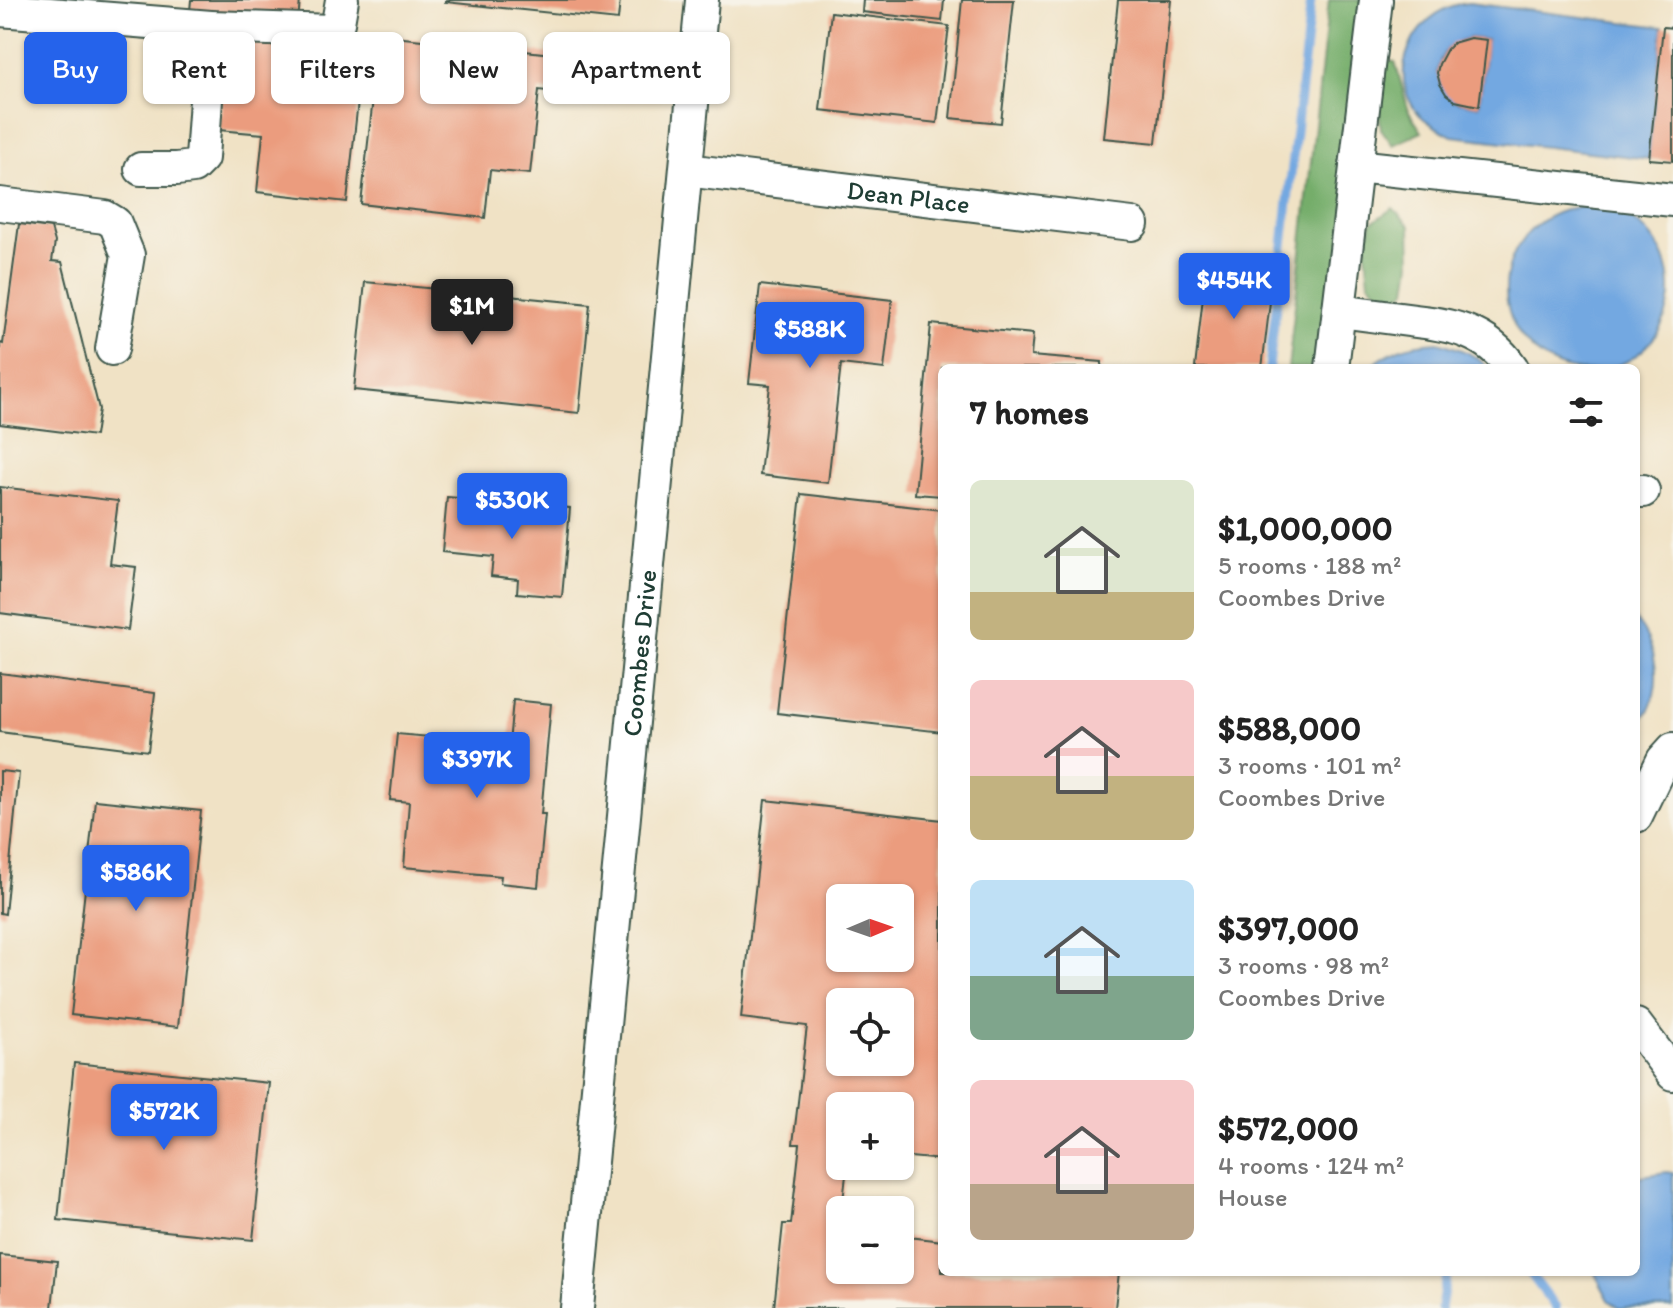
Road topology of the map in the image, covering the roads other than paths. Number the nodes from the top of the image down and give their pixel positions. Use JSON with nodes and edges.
{"nodes":[{"id":1,"x":342,"y":0,"type":"edge"},
{"id":2,"x":702,"y":0,"type":"edge"},
{"id":3,"x":1376,"y":0,"type":"edge"},
{"id":4,"x":110,"y":9,"type":"edge"},
{"id":5,"x":0,"y":10,"type":"edge"},
{"id":6,"x":211,"y":27,"type":"junction"},
{"id":7,"x":1356,"y":166,"type":"junction"},
{"id":8,"x":141,"y":169,"type":"dead end"},
{"id":9,"x":686,"y":170,"type":"junction"},
{"id":10,"x":1673,"y":200,"type":"edge"},
{"id":11,"x":0,"y":204,"type":"edge"},
{"id":12,"x":1132,"y":224,"type":"dead end"},
{"id":13,"x":1339,"y":311,"type":"junction"},
{"id":14,"x":112,"y":349,"type":"dead end"},
{"id":15,"x":1332,"y":364,"type":"edge"},
{"id":16,"x":1509,"y":364,"type":"edge"},
{"id":17,"x":1673,"y":749,"type":"edge"},
{"id":18,"x":1640,"y":808,"type":"edge"},
{"id":19,"x":1640,"y":1030,"type":"edge"},
{"id":20,"x":1673,"y":1074,"type":"edge"},
{"id":21,"x":577,"y":1308,"type":"edge"}],
"edges":[{"from":1,"to":6,"type":"street"},
{"from":2,"to":9,"type":"street","name":"Coombes Drive"},
{"from":3,"to":7,"type":"street"},
{"from":4,"to":5,"type":"street"},
{"from":4,"to":6,"type":"street"},
{"from":6,"to":8,"type":"street"},
{"from":7,"to":10,"type":"street"},
{"from":7,"to":13,"type":"street"},
{"from":9,"to":12,"type":"street","name":"Dean Place"},
{"from":9,"to":21,"type":"street","name":"Coombes Drive"},
{"from":11,"to":14,"type":"street"},
{"from":13,"to":15,"type":"street"},
{"from":13,"to":16,"type":"street"},
{"from":17,"to":18,"type":"street"},
{"from":19,"to":20,"type":"street"}]}
